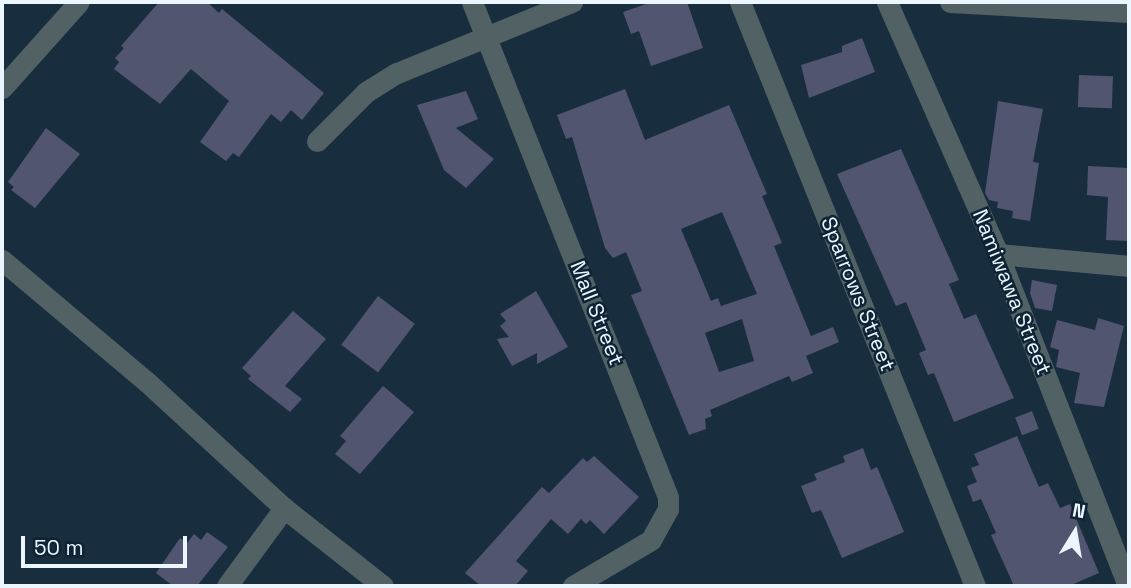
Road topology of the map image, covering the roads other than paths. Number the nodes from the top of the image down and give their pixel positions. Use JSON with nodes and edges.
{"nodes":[{"id":1,"x":79,"y":2,"type":"edge"},
{"id":2,"x":472,"y":2,"type":"edge"},
{"id":3,"x":572,"y":2,"type":"edge"},
{"id":4,"x":740,"y":2,"type":"edge"},
{"id":5,"x":887,"y":2,"type":"edge"},
{"id":6,"x":950,"y":2,"type":"edge"},
{"id":7,"x":1129,"y":12,"type":"edge"},
{"id":8,"x":487,"y":39,"type":"junction"},
{"id":9,"x":2,"y":88,"type":"edge"},
{"id":10,"x":317,"y":141,"type":"dead end"},
{"id":11,"x":998,"y":254,"type":"junction"},
{"id":12,"x":2,"y":260,"type":"edge"},
{"id":13,"x":1129,"y":266,"type":"edge"},
{"id":14,"x":284,"y":508,"type":"junction"},
{"id":15,"x":1107,"y":532,"type":"junction"},
{"id":16,"x":1129,"y":533,"type":"edge"},
{"id":17,"x":227,"y":586,"type":"edge"},
{"id":18,"x":383,"y":586,"type":"edge"},
{"id":19,"x":573,"y":586,"type":"edge"},
{"id":20,"x":975,"y":586,"type":"edge"},
{"id":21,"x":1128,"y":586,"type":"edge"}],
"edges":[{"from":1,"to":9,"type":"street"},
{"from":2,"to":8,"type":"street","name":"Mall Street"},
{"from":3,"to":8,"type":"street"},
{"from":4,"to":20,"type":"street","name":"Sparrows Street"},
{"from":5,"to":11,"type":"street","name":"Namiwawa Street"},
{"from":6,"to":7,"type":"street"},
{"from":8,"to":10,"type":"street"},
{"from":8,"to":19,"type":"street","name":"Mall Street"},
{"from":11,"to":13,"type":"street"},
{"from":11,"to":15,"type":"street","name":"Namiwawa Street"},
{"from":12,"to":14,"type":"street"},
{"from":14,"to":17,"type":"street"},
{"from":14,"to":18,"type":"street"},
{"from":15,"to":16,"type":"street"},
{"from":15,"to":21,"type":"street","name":"Namiwawa Street"}]}
